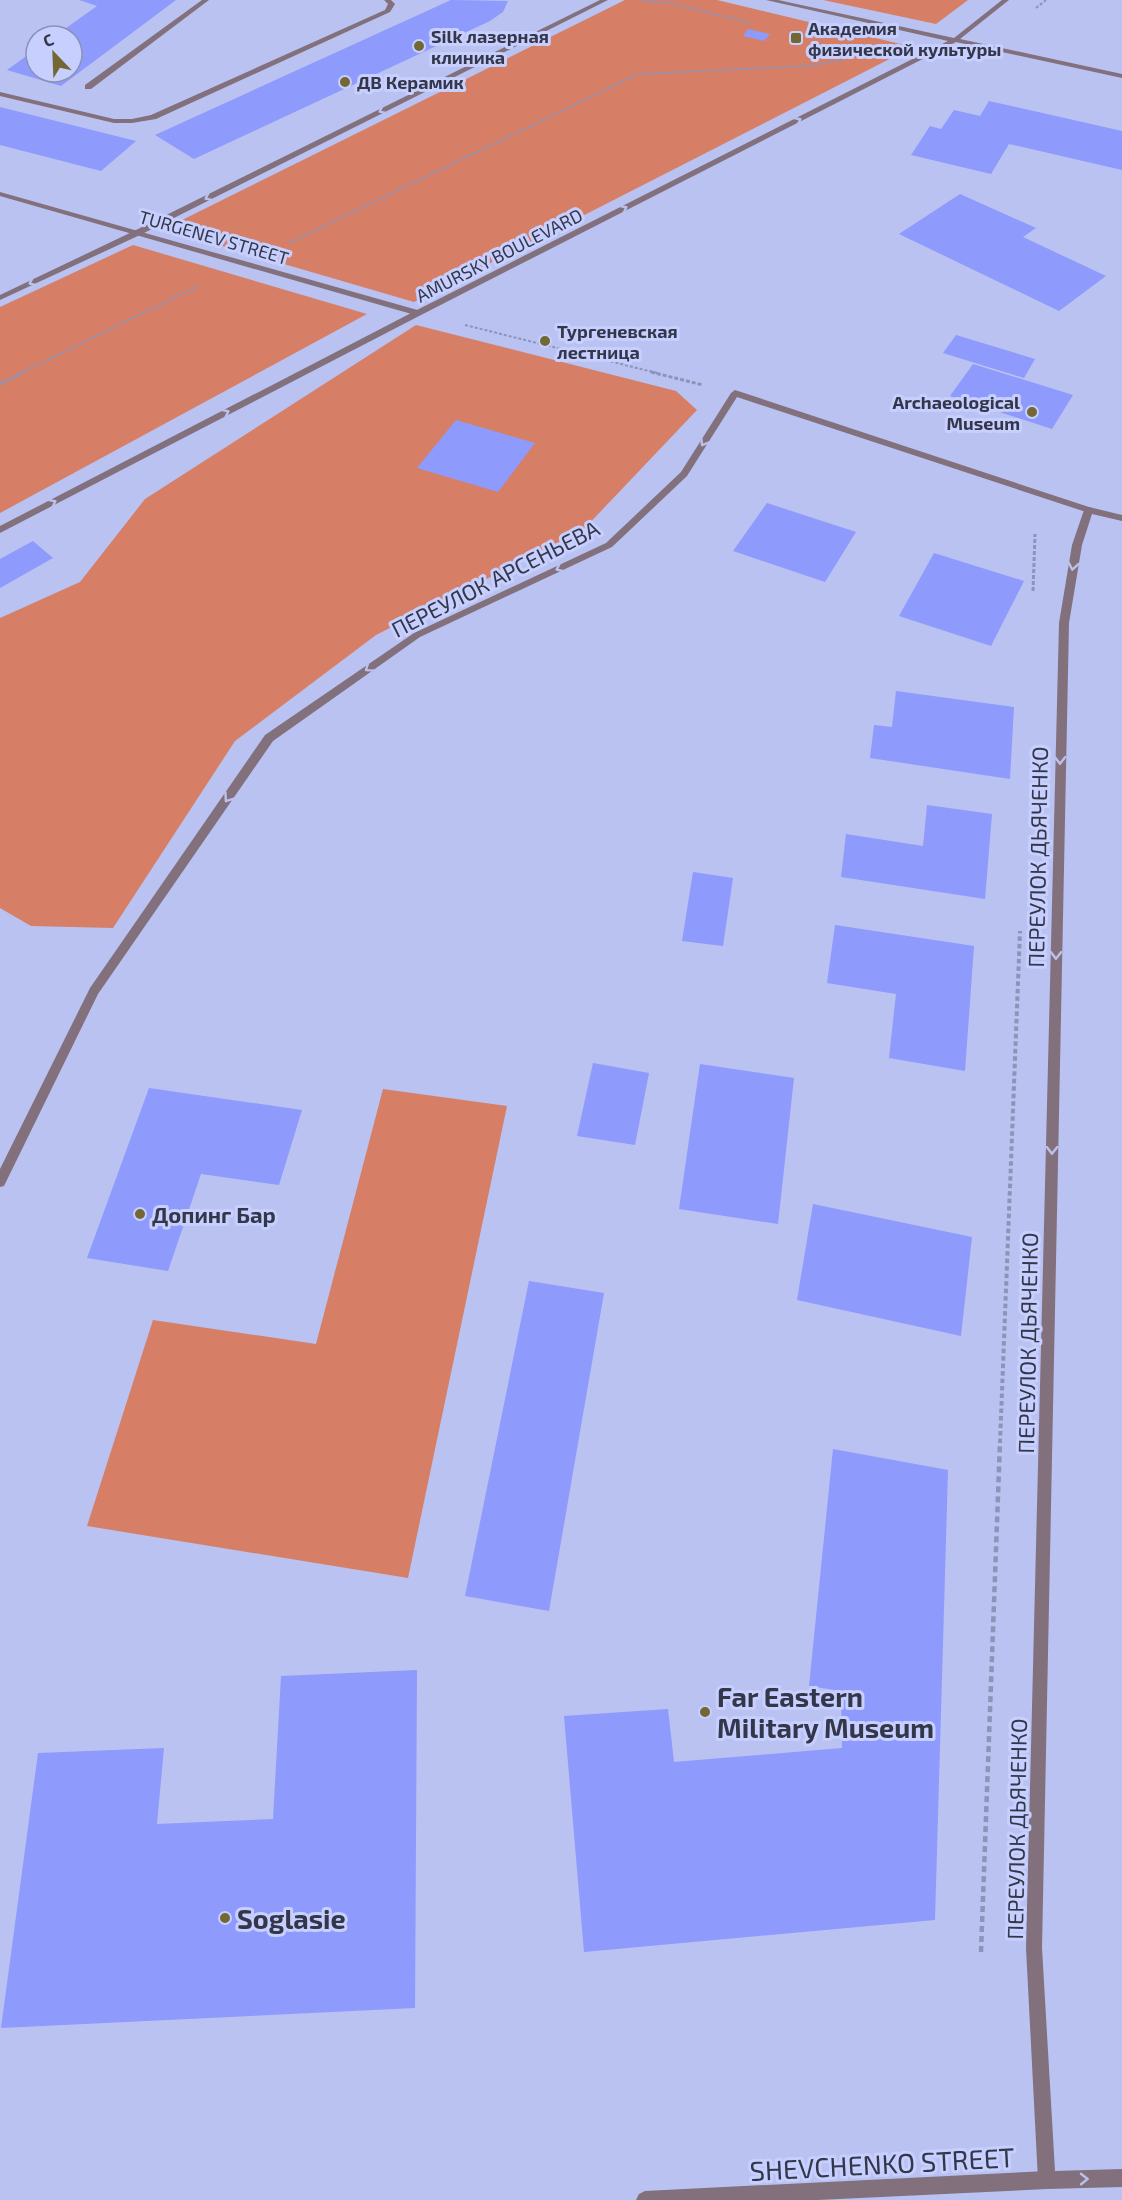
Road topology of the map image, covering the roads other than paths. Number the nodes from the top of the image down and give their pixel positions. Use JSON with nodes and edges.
{"nodes":[{"id":1,"x":206,"y":0,"type":"edge"},
{"id":2,"x":387,"y":0,"type":"edge"},
{"id":3,"x":605,"y":0,"type":"edge"},
{"id":4,"x":769,"y":0,"type":"edge"},
{"id":5,"x":1006,"y":0,"type":"edge"},
{"id":6,"x":955,"y":40,"type":"junction"},
{"id":7,"x":1122,"y":76,"type":"edge"},
{"id":8,"x":88,"y":87,"type":"dead end"},
{"id":9,"x":0,"y":94,"type":"edge"},
{"id":10,"x":0,"y":194,"type":"edge"},
{"id":11,"x":137,"y":233,"type":"junction"},
{"id":12,"x":0,"y":298,"type":"edge"},
{"id":13,"x":418,"y":313,"type":"junction"},
{"id":14,"x":1089,"y":510,"type":"junction"},
{"id":15,"x":1122,"y":518,"type":"edge"},
{"id":16,"x":0,"y":530,"type":"edge"},
{"id":17,"x":0,"y":1182,"type":"edge"},
{"id":18,"x":1122,"y":2178,"type":"edge"},
{"id":19,"x":1047,"y":2180,"type":"junction"},
{"id":20,"x":645,"y":2200,"type":"edge"}],
"edges":[{"from":1,"to":8,"type":"street"},
{"from":2,"to":9,"type":"street"},
{"from":3,"to":11,"type":"street","one_way":true},
{"from":4,"to":6,"type":"street"},
{"from":5,"to":6,"type":"street","name":"AMURSKY BOULEVARD"},
{"from":6,"to":7,"type":"street"},
{"from":13,"to":6,"type":"street","name":"AMURSKY BOULEVARD","one_way":true},
{"from":10,"to":11,"type":"street","name":"TURGENEV STREET"},
{"from":11,"to":12,"type":"street","one_way":true},
{"from":11,"to":13,"type":"street","name":"TURGENEV STREET"},
{"from":16,"to":13,"type":"street","name":"AMURSKY BOULEVARD","one_way":true},
{"from":14,"to":15,"type":"street"},
{"from":14,"to":17,"type":"street","name":"ПЕРЕУЛОК АРСЕНЬЕВА","one_way":true},
{"from":14,"to":19,"type":"street","name":"ПЕРЕУЛОК ДЬЯЧЕНКО","one_way":true},
{"from":19,"to":18,"type":"street","name":"SHEVCHENKO STREET","one_way":true},
{"from":19,"to":20,"type":"street","name":"SHEVCHENKO STREET"}]}
